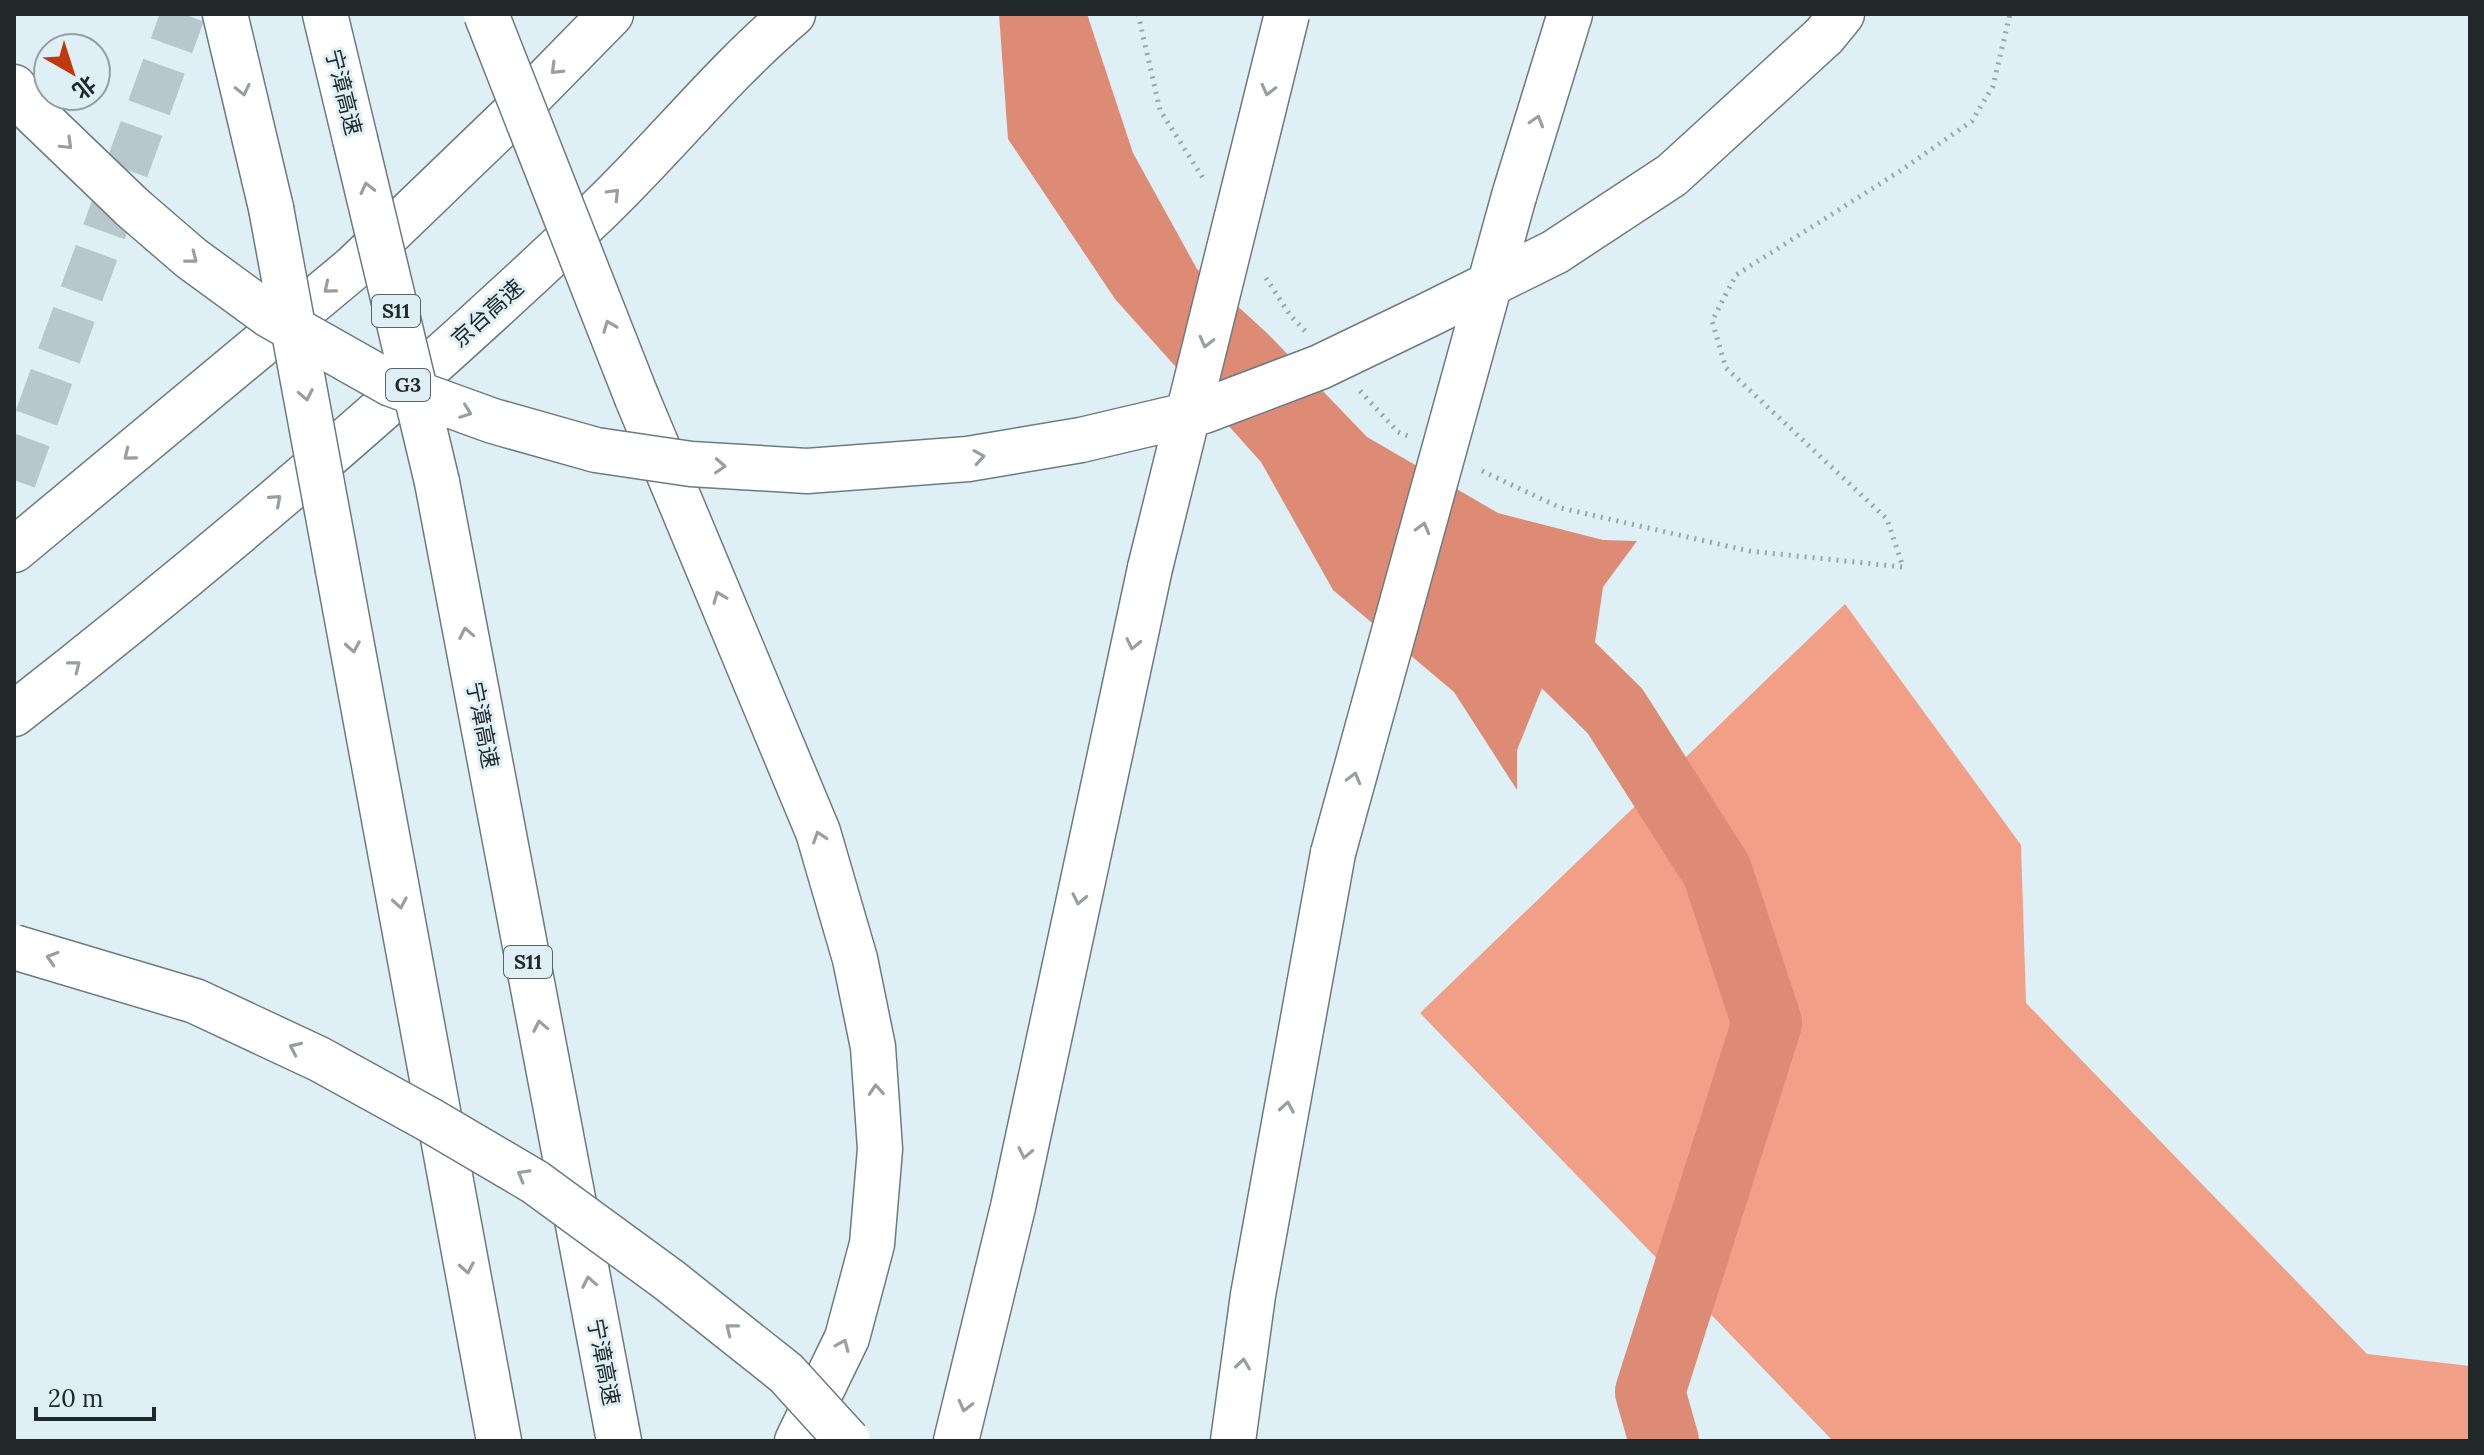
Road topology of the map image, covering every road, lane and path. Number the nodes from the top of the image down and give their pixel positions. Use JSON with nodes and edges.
{"nodes":[{"id":1,"x":225,"y":14,"type":"edge"},
{"id":2,"x":325,"y":14,"type":"edge"},
{"id":3,"x":486,"y":14,"type":"edge"},
{"id":4,"x":611,"y":14,"type":"edge"},
{"id":5,"x":1287,"y":14,"type":"edge"},
{"id":6,"x":1570,"y":14,"type":"edge"},
{"id":7,"x":2010,"y":14,"type":"edge"},
{"id":8,"x":785,"y":21,"type":"edge"},
{"id":9,"x":1833,"y":25,"type":"edge"},
{"id":10,"x":14,"y":87,"type":"edge"},
{"id":11,"x":14,"y":550,"type":"edge"},
{"id":12,"x":1903,"y":567,"type":"dead end"},
{"id":13,"x":14,"y":714,"type":"edge"},
{"id":14,"x":14,"y":947,"type":"edge"},
{"id":15,"x":499,"y":1441,"type":"edge"},
{"id":16,"x":619,"y":1441,"type":"edge"},
{"id":17,"x":797,"y":1441,"type":"edge"},
{"id":18,"x":848,"y":1441,"type":"edge"},
{"id":19,"x":956,"y":1441,"type":"edge"},
{"id":20,"x":1233,"y":1441,"type":"edge"}],
"edges":[{"from":1,"to":15,"type":"highway","one_way":true,"bridge":true},
{"from":16,"to":2,"type":"highway","name":"宁漳高速","number":"S11","one_way":true,"bridge":true},
{"from":17,"to":3,"type":"highway","one_way":true,"bridge":true},
{"from":4,"to":11,"type":"highway","one_way":true},
{"from":5,"to":19,"type":"highway","one_way":true,"bridge":true},
{"from":20,"to":6,"type":"highway","one_way":true,"bridge":true},
{"from":7,"to":12,"type":"path"},
{"from":13,"to":8,"type":"highway","name":"京台高速","number":"G3","one_way":true},
{"from":10,"to":9,"type":"highway","one_way":true,"bridge":true},
{"from":18,"to":14,"type":"highway","one_way":true,"bridge":true}]}
